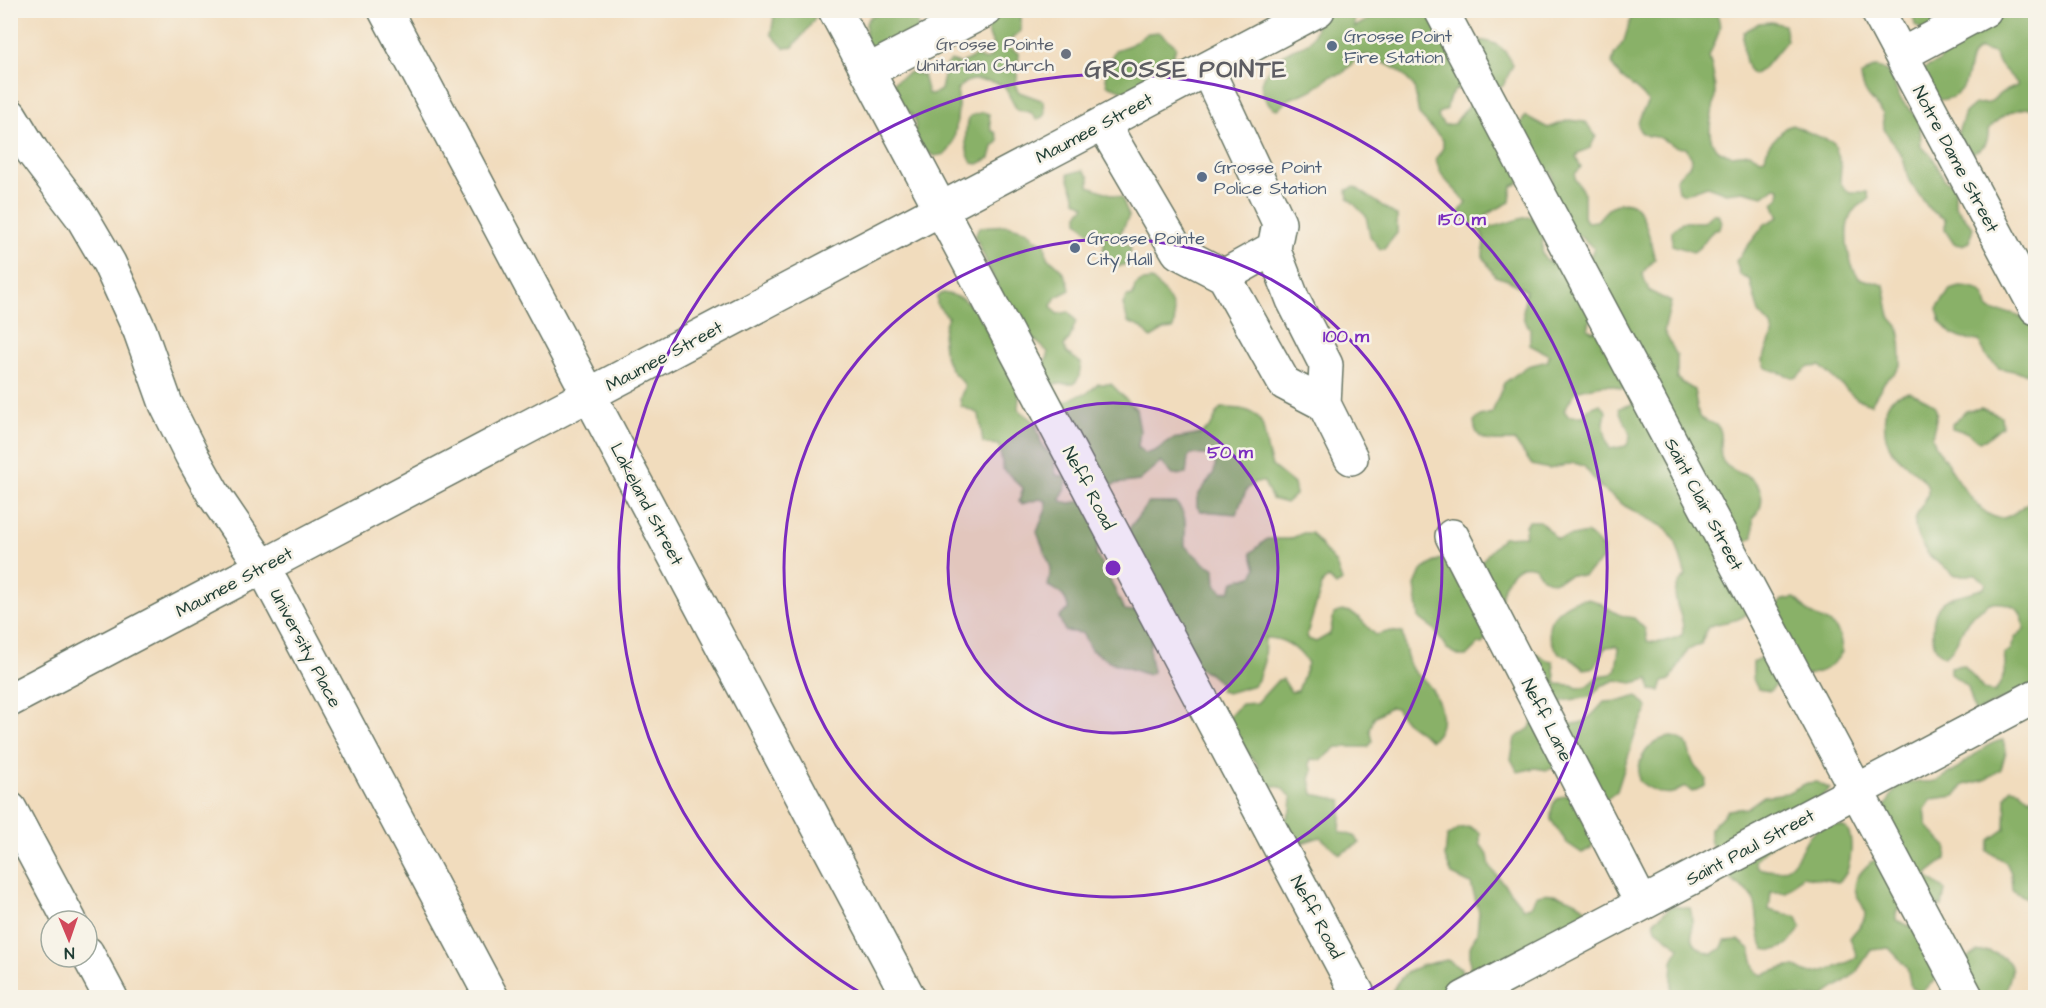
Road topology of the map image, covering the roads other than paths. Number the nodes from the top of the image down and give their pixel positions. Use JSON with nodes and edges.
{"nodes":[{"id":1,"x":385,"y":10,"type":"edge"},
{"id":2,"x":835,"y":10,"type":"edge"},
{"id":3,"x":986,"y":10,"type":"edge"},
{"id":4,"x":1318,"y":10,"type":"edge"},
{"id":5,"x":1441,"y":10,"type":"edge"},
{"id":6,"x":1877,"y":10,"type":"edge"},
{"id":7,"x":1985,"y":10,"type":"edge"},
{"id":8,"x":1901,"y":55,"type":"junction"},
{"id":9,"x":1207,"y":69,"type":"junction"},
{"id":10,"x":868,"y":71,"type":"junction"},
{"id":11,"x":10,"y":115,"type":"edge"},
{"id":12,"x":1103,"y":124,"type":"junction"},
{"id":13,"x":941,"y":209,"type":"junction"},
{"id":14,"x":1274,"y":248,"type":"junction"},
{"id":15,"x":1224,"y":276,"type":"junction"},
{"id":16,"x":2036,"y":308,"type":"edge"},
{"id":17,"x":1312,"y":336,"type":"junction"},
{"id":18,"x":1270,"y":357,"type":"junction"},
{"id":19,"x":589,"y":395,"type":"junction"},
{"id":20,"x":1324,"y":404,"type":"junction"},
{"id":21,"x":1351,"y":458,"type":"dead end"},
{"id":22,"x":1452,"y":536,"type":"dead end"},
{"id":23,"x":263,"y":567,"type":"junction"},
{"id":24,"x":2036,"y":696,"type":"edge"},
{"id":25,"x":10,"y":700,"type":"edge"},
{"id":26,"x":1857,"y":791,"type":"junction"},
{"id":27,"x":10,"y":808,"type":"edge"},
{"id":28,"x":1642,"y":904,"type":"junction"},
{"id":29,"x":64,"y":909,"type":"edge"},
{"id":30,"x":96,"y":969,"type":"edge"},
{"id":31,"x":111,"y":998,"type":"edge"},
{"id":32,"x":492,"y":998,"type":"edge"},
{"id":33,"x":909,"y":998,"type":"edge"},
{"id":34,"x":1360,"y":998,"type":"edge"},
{"id":35,"x":1464,"y":998,"type":"edge"},
{"id":36,"x":1967,"y":998,"type":"edge"}],
"edges":[{"from":1,"to":19,"type":"street","name":"Lakeland Street"},
{"from":2,"to":10,"type":"street","name":"Neff Road"},
{"from":3,"to":10,"type":"street"},
{"from":4,"to":9,"type":"street","name":"Maumee Street"},
{"from":5,"to":26,"type":"street","name":"Saint Clair Street"},
{"from":6,"to":8,"type":"street","name":"Notre Dame Street"},
{"from":7,"to":8,"type":"street"},
{"from":8,"to":16,"type":"street","name":"Notre Dame Street"},
{"from":9,"to":12,"type":"street","name":"Maumee Street"},
{"from":9,"to":14,"type":"street"},
{"from":10,"to":13,"type":"street","name":"Neff Road"},
{"from":11,"to":23,"type":"street","name":"University Place"},
{"from":12,"to":13,"type":"street","name":"Maumee Street"},
{"from":12,"to":15,"type":"street"},
{"from":13,"to":19,"type":"street","name":"Maumee Street"},
{"from":13,"to":34,"type":"street","name":"Neff Road"},
{"from":14,"to":15,"type":"street"},
{"from":14,"to":17,"type":"street"},
{"from":15,"to":18,"type":"street"},
{"from":17,"to":18,"type":"street"},
{"from":17,"to":20,"type":"street"},
{"from":18,"to":20,"type":"street"},
{"from":19,"to":23,"type":"street","name":"Maumee Street"},
{"from":19,"to":33,"type":"street","name":"Lakeland Street"},
{"from":20,"to":21,"type":"street"},
{"from":22,"to":28,"type":"street","name":"Neff Lane"},
{"from":23,"to":25,"type":"street","name":"Maumee Street"},
{"from":23,"to":32,"type":"street","name":"University Place"},
{"from":24,"to":26,"type":"street","name":"Saint Paul Street"},
{"from":26,"to":28,"type":"street","name":"Saint Paul Street"},
{"from":26,"to":36,"type":"street","name":"Saint Clair Street"},
{"from":27,"to":29,"type":"street"},
{"from":28,"to":35,"type":"street","name":"Saint Paul Street"},
{"from":30,"to":31,"type":"street"}]}
